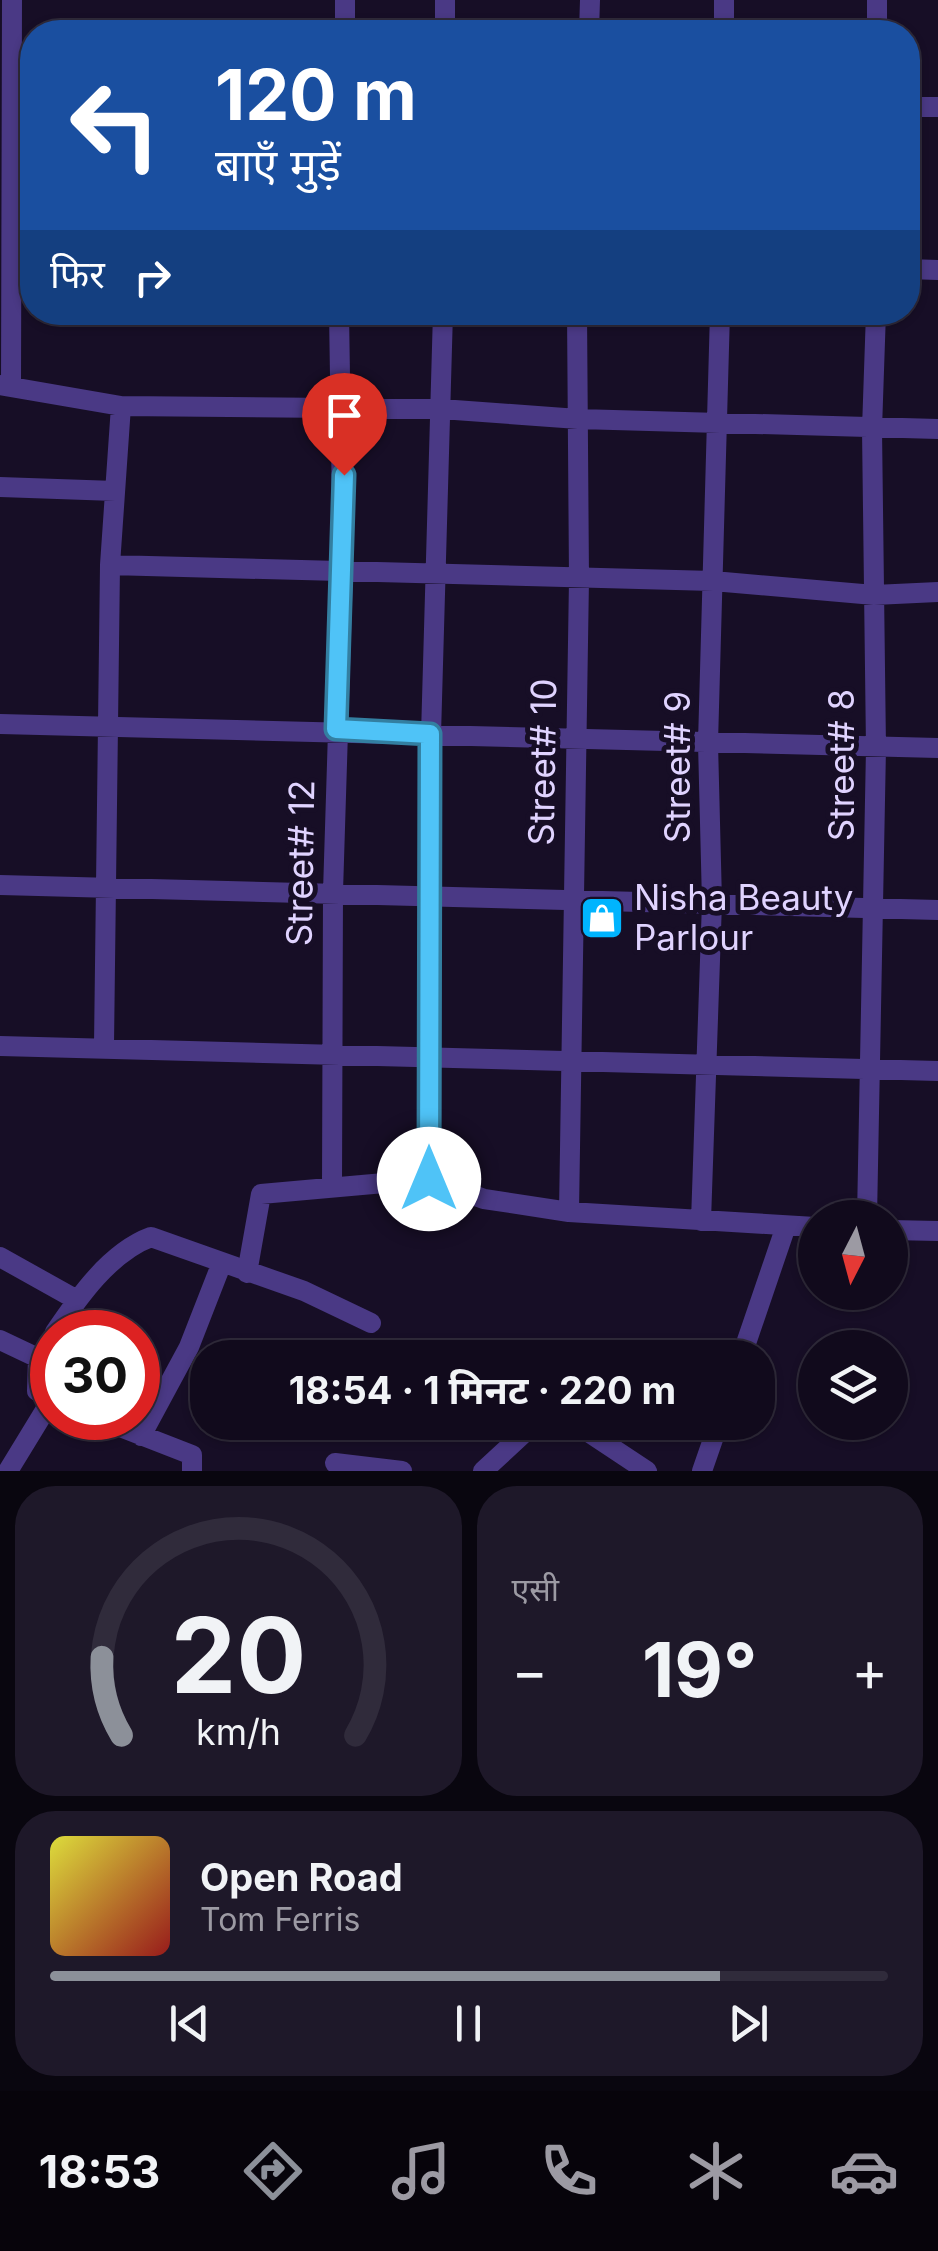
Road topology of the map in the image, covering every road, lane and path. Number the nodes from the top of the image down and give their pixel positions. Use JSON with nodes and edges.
{"nodes":[{"id":1,"x":12,"y":0,"type":"edge"},
{"id":2,"x":15,"y":84,"type":"edge"},
{"id":3,"x":16,"y":246,"type":"edge"},
{"id":4,"x":340,"y":325,"type":"edge"},
{"id":5,"x":443,"y":325,"type":"edge"},
{"id":6,"x":577,"y":325,"type":"edge"},
{"id":7,"x":720,"y":325,"type":"edge"},
{"id":8,"x":876,"y":325,"type":"edge"},
{"id":9,"x":5,"y":386,"type":"edge"},
{"id":10,"x":121,"y":406,"type":"junction"},
{"id":11,"x":442,"y":409,"type":"junction"},
{"id":12,"x":344,"y":411,"type":"junction"},
{"id":13,"x":578,"y":419,"type":"junction"},
{"id":14,"x":719,"y":422,"type":"junction"},
{"id":15,"x":872,"y":429,"type":"junction"},
{"id":16,"x":938,"y":429,"type":"edge"},
{"id":17,"x":0,"y":487,"type":"edge"},
{"id":18,"x":115,"y":491,"type":"junction"},
{"id":19,"x":110,"y":566,"type":"junction"},
{"id":20,"x":344,"y":571,"type":"junction"},
{"id":21,"x":436,"y":574,"type":"junction"},
{"id":22,"x":579,"y":579,"type":"junction"},
{"id":23,"x":713,"y":581,"type":"junction"},
{"id":24,"x":938,"y":592,"type":"edge"},
{"id":25,"x":874,"y":596,"type":"junction"},
{"id":26,"x":0,"y":724,"type":"edge"},
{"id":27,"x":107,"y":728,"type":"junction"},
{"id":28,"x":336,"y":729,"type":"junction"},
{"id":29,"x":430,"y":734,"type":"junction"},
{"id":30,"x":575,"y":740,"type":"junction"},
{"id":31,"x":708,"y":743,"type":"junction"},
{"id":32,"x":876,"y":748,"type":"junction"},
{"id":33,"x":938,"y":748,"type":"edge"},
{"id":34,"x":0,"y":885,"type":"edge"},
{"id":35,"x":106,"y":888,"type":"junction"},
{"id":36,"x":332,"y":892,"type":"junction"},
{"id":37,"x":429,"y":898,"type":"junction"},
{"id":38,"x":574,"y":899,"type":"junction"},
{"id":39,"x":712,"y":902,"type":"junction"},
{"id":40,"x":872,"y":910,"type":"junction"},
{"id":41,"x":938,"y":910,"type":"edge"},
{"id":42,"x":104,"y":1045,"type":"junction"},
{"id":43,"x":0,"y":1046,"type":"edge"},
{"id":44,"x":332,"y":1054,"type":"junction"},
{"id":45,"x":430,"y":1059,"type":"junction"},
{"id":46,"x":573,"y":1062,"type":"junction"},
{"id":47,"x":707,"y":1062,"type":"junction"},
{"id":48,"x":870,"y":1070,"type":"junction"},
{"id":49,"x":938,"y":1071,"type":"edge"},
{"id":50,"x":429,"y":1179,"type":"junction"},
{"id":51,"x":332,"y":1185,"type":"junction"},
{"id":52,"x":868,"y":1200,"type":"edge"},
{"id":53,"x":569,"y":1212,"type":"junction"},
{"id":54,"x":701,"y":1221,"type":"junction"},
{"id":55,"x":786,"y":1226,"type":"junction"},
{"id":56,"x":798,"y":1227,"type":"edge"},
{"id":57,"x":908,"y":1231,"type":"edge"},
{"id":58,"x":938,"y":1232,"type":"edge"},
{"id":59,"x":0,"y":1257,"type":"edge"},
{"id":60,"x":221,"y":1265,"type":"junction"},
{"id":61,"x":247,"y":1273,"type":"junction"},
{"id":62,"x":77,"y":1300,"type":"junction"},
{"id":63,"x":70,"y":1310,"type":"edge"},
{"id":64,"x":371,"y":1323,"type":"dead end"},
{"id":65,"x":0,"y":1340,"type":"edge"},
{"id":66,"x":747,"y":1340,"type":"edge"},
{"id":67,"x":30,"y":1354,"type":"edge"},
{"id":68,"x":160,"y":1400,"type":"edge"},
{"id":69,"x":30,"y":1434,"type":"edge"},
{"id":70,"x":152,"y":1440,"type":"edge"},
{"id":71,"x":517,"y":1440,"type":"edge"},
{"id":72,"x":600,"y":1440,"type":"edge"},
{"id":73,"x":712,"y":1440,"type":"edge"},
{"id":74,"x":335,"y":1463,"type":"dead end"},
{"id":75,"x":8,"y":1471,"type":"edge"},
{"id":76,"x":192,"y":1471,"type":"edge"},
{"id":77,"x":402,"y":1471,"type":"edge"},
{"id":78,"x":483,"y":1471,"type":"edge"},
{"id":79,"x":646,"y":1471,"type":"edge"},
{"id":80,"x":702,"y":1471,"type":"edge"}],
"edges":[{"from":1,"to":2,"type":"street"},
{"from":2,"to":3,"type":"street"},
{"from":3,"to":9,"type":"street"},
{"from":4,"to":12,"type":"street","name":"Street# 12"},
{"from":5,"to":11,"type":"street"},
{"from":6,"to":13,"type":"street","name":"Street# 10"},
{"from":7,"to":14,"type":"street","name":"Street# 9"},
{"from":8,"to":15,"type":"street","name":"Street# 8"},
{"from":9,"to":10,"type":"street"},
{"from":10,"to":12,"type":"street"},
{"from":10,"to":18,"type":"street"},
{"from":11,"to":12,"type":"street"},
{"from":11,"to":13,"type":"street"},
{"from":11,"to":21,"type":"street"},
{"from":12,"to":20,"type":"street","name":"Street# 12"},
{"from":13,"to":14,"type":"street"},
{"from":13,"to":22,"type":"street","name":"Street# 10"},
{"from":14,"to":15,"type":"street"},
{"from":14,"to":23,"type":"street","name":"Street# 9"},
{"from":15,"to":16,"type":"street"},
{"from":15,"to":25,"type":"street","name":"Street# 8"},
{"from":17,"to":18,"type":"street"},
{"from":18,"to":19,"type":"street"},
{"from":19,"to":20,"type":"street"},
{"from":19,"to":27,"type":"street"},
{"from":20,"to":21,"type":"street"},
{"from":20,"to":28,"type":"street","name":"Street# 12"},
{"from":21,"to":22,"type":"street"},
{"from":21,"to":29,"type":"street"},
{"from":22,"to":23,"type":"street"},
{"from":22,"to":30,"type":"street","name":"Street# 10"},
{"from":23,"to":25,"type":"street"},
{"from":23,"to":31,"type":"street","name":"Street# 9"},
{"from":24,"to":25,"type":"street"},
{"from":25,"to":32,"type":"street","name":"Street# 8"},
{"from":26,"to":27,"type":"street"},
{"from":27,"to":28,"type":"street"},
{"from":27,"to":35,"type":"street"},
{"from":28,"to":29,"type":"street"},
{"from":28,"to":36,"type":"street","name":"Street# 12"},
{"from":29,"to":30,"type":"street"},
{"from":29,"to":37,"type":"street"},
{"from":30,"to":31,"type":"street"},
{"from":30,"to":38,"type":"street","name":"Street# 10"},
{"from":31,"to":32,"type":"street"},
{"from":31,"to":39,"type":"street","name":"Street# 9"},
{"from":32,"to":33,"type":"street"},
{"from":32,"to":40,"type":"street","name":"Street# 8"},
{"from":34,"to":35,"type":"street"},
{"from":35,"to":36,"type":"street"},
{"from":35,"to":42,"type":"street"},
{"from":36,"to":37,"type":"street"},
{"from":36,"to":44,"type":"street","name":"Street# 12"},
{"from":37,"to":38,"type":"street"},
{"from":37,"to":45,"type":"street"},
{"from":38,"to":39,"type":"street"},
{"from":38,"to":46,"type":"street","name":"Street# 10"},
{"from":39,"to":40,"type":"street"},
{"from":39,"to":47,"type":"street","name":"Street# 9"},
{"from":40,"to":41,"type":"street"},
{"from":40,"to":48,"type":"street","name":"Street# 8"},
{"from":42,"to":43,"type":"street"},
{"from":42,"to":44,"type":"street"},
{"from":44,"to":45,"type":"street"},
{"from":44,"to":51,"type":"street","name":"Street# 12"},
{"from":45,"to":46,"type":"street"},
{"from":45,"to":50,"type":"street"},
{"from":46,"to":47,"type":"street"},
{"from":46,"to":53,"type":"street","name":"Street# 10"},
{"from":47,"to":48,"type":"street"},
{"from":47,"to":54,"type":"street","name":"Street# 9"},
{"from":48,"to":49,"type":"street"},
{"from":48,"to":52,"type":"street","name":"Street# 8"},
{"from":50,"to":51,"type":"street"},
{"from":50,"to":53,"type":"street"},
{"from":51,"to":61,"type":"street"},
{"from":53,"to":54,"type":"street"},
{"from":54,"to":55,"type":"street"},
{"from":55,"to":56,"type":"street"},
{"from":55,"to":66,"type":"street"},
{"from":57,"to":58,"type":"street"},
{"from":59,"to":62,"type":"street"},
{"from":60,"to":61,"type":"street"},
{"from":60,"to":62,"type":"street"},
{"from":60,"to":68,"type":"street"},
{"from":61,"to":64,"type":"street"},
{"from":62,"to":63,"type":"street"},
{"from":65,"to":67,"type":"street"},
{"from":69,"to":75,"type":"street"},
{"from":70,"to":76,"type":"street"},
{"from":71,"to":78,"type":"street"},
{"from":72,"to":79,"type":"street"},
{"from":73,"to":80,"type":"street"},
{"from":74,"to":77,"type":"street"}]}
